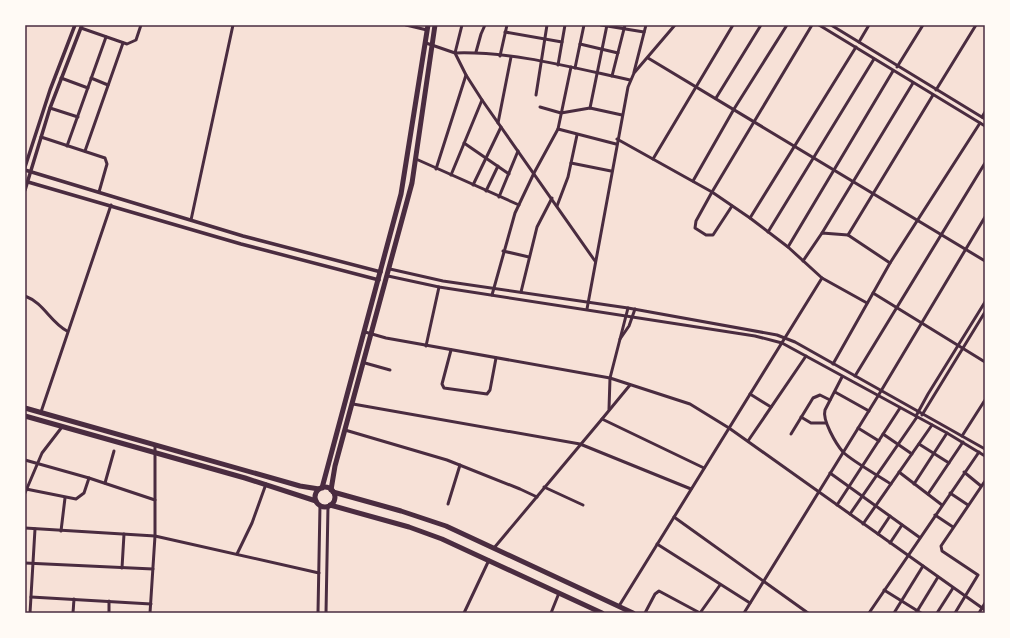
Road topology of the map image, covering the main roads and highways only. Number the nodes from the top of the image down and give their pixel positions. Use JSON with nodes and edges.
{"nodes":[{"id":1,"x":436,"y":25,"type":"edge"},
{"id":2,"x":428,"y":27,"type":"edge"},
{"id":3,"x":398,"y":208,"type":"junction"},
{"id":4,"x":406,"y":210,"type":"junction"},
{"id":5,"x":25,"y":408,"type":"edge"},
{"id":6,"x":25,"y":416,"type":"edge"},
{"id":7,"x":236,"y":468,"type":"junction"},
{"id":8,"x":247,"y":471,"type":"junction"},
{"id":9,"x":234,"y":475,"type":"junction"},
{"id":10,"x":245,"y":478,"type":"junction"},
{"id":11,"x":320,"y":488,"type":"junction"},
{"id":12,"x":332,"y":491,"type":"junction"},
{"id":13,"x":316,"y":500,"type":"junction"},
{"id":14,"x":329,"y":506,"type":"junction"},
{"id":15,"x":602,"y":613,"type":"edge"},
{"id":16,"x":634,"y":613,"type":"edge"}],
"edges":[{"from":1,"to":4,"type":"highway"},
{"from":2,"to":3,"type":"highway"},
{"from":3,"to":4,"type":"highway"},
{"from":3,"to":11,"type":"highway"},
{"from":4,"to":12,"type":"highway"},
{"from":5,"to":7,"type":"highway"},
{"from":6,"to":9,"type":"highway"},
{"from":7,"to":8,"type":"highway"},
{"from":7,"to":9,"type":"highway"},
{"from":8,"to":10,"type":"highway"},
{"from":8,"to":11,"type":"highway"},
{"from":9,"to":10,"type":"highway"},
{"from":10,"to":13,"type":"highway"},
{"from":11,"to":12,"type":"highway"},
{"from":11,"to":13,"type":"highway"},
{"from":12,"to":14,"type":"highway"},
{"from":12,"to":16,"type":"highway"},
{"from":13,"to":14,"type":"highway"},
{"from":14,"to":15,"type":"highway"}]}
